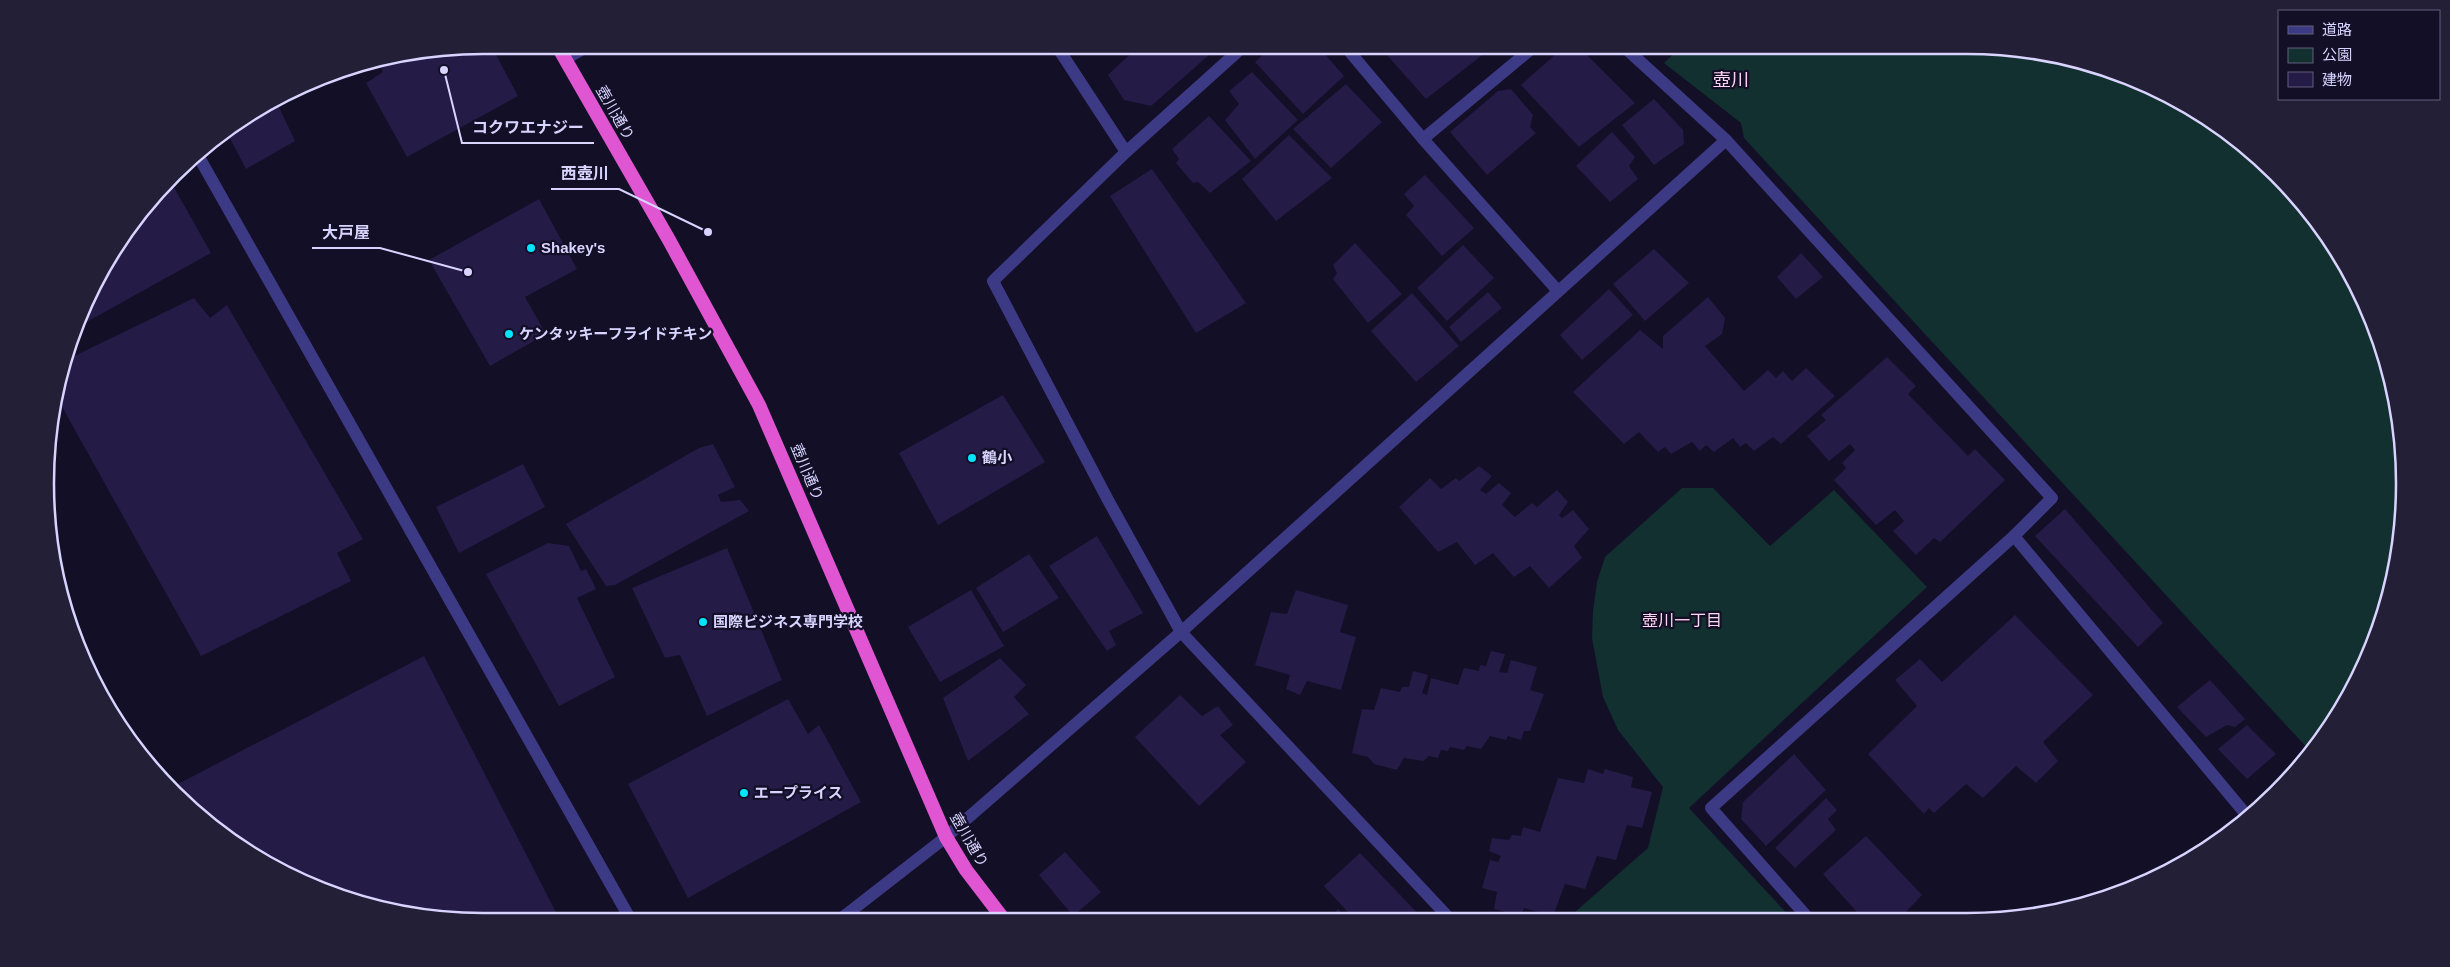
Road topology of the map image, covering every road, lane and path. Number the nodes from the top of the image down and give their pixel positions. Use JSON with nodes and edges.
{"nodes":[{"id":1,"x":562,"y":54,"type":"edge"},
{"id":2,"x":574,"y":54,"type":"edge"},
{"id":3,"x":1062,"y":54,"type":"edge"},
{"id":4,"x":1235,"y":54,"type":"edge"},
{"id":5,"x":1352,"y":54,"type":"edge"},
{"id":6,"x":1525,"y":54,"type":"edge"},
{"id":7,"x":1632,"y":54,"type":"edge"},
{"id":8,"x":565,"y":59,"type":"junction"},
{"id":9,"x":1423,"y":139,"type":"junction"},
{"id":10,"x":1726,"y":140,"type":"junction"},
{"id":11,"x":1126,"y":152,"type":"junction"},
{"id":12,"x":200,"y":160,"type":"edge"},
{"id":13,"x":1558,"y":291,"type":"junction"},
{"id":14,"x":2014,"y":536,"type":"junction"},
{"id":15,"x":1181,"y":632,"type":"junction"},
{"id":16,"x":2244,"y":812,"type":"edge"},
{"id":17,"x":946,"y":837,"type":"junction"},
{"id":18,"x":627,"y":913,"type":"edge"},
{"id":19,"x":848,"y":913,"type":"edge"},
{"id":20,"x":999,"y":913,"type":"edge"},
{"id":21,"x":1444,"y":913,"type":"edge"},
{"id":22,"x":1804,"y":913,"type":"edge"}],
"edges":[{"from":1,"to":8,"type":"highway","name":"壺川通り"},
{"from":2,"to":8,"type":"street"},
{"from":3,"to":11,"type":"street"},
{"from":4,"to":11,"type":"street"},
{"from":5,"to":9,"type":"street"},
{"from":6,"to":9,"type":"street"},
{"from":7,"to":10,"type":"street"},
{"from":8,"to":17,"type":"highway","name":"壺川通り"},
{"from":9,"to":13,"type":"street"},
{"from":10,"to":13,"type":"street"},
{"from":10,"to":14,"type":"street"},
{"from":11,"to":15,"type":"street"},
{"from":12,"to":18,"type":"street"},
{"from":13,"to":15,"type":"street"},
{"from":14,"to":16,"type":"street"},
{"from":14,"to":22,"type":"street"},
{"from":15,"to":17,"type":"street"},
{"from":15,"to":21,"type":"street"},
{"from":17,"to":19,"type":"street"},
{"from":17,"to":20,"type":"highway","name":"壺川通り"}]}
